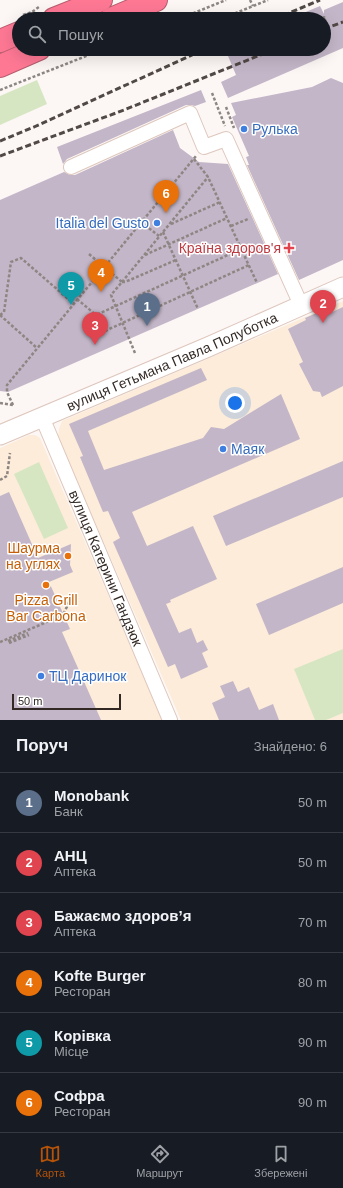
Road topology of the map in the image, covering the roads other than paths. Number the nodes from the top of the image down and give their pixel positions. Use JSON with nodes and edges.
{"nodes":[{"id":1,"x":101,"y":0,"type":"edge"},
{"id":2,"x":156,"y":0,"type":"edge"},
{"id":3,"x":49,"y":12,"type":"edge"},
{"id":4,"x":127,"y":12,"type":"edge"},
{"id":5,"x":12,"y":31,"type":"edge"},
{"id":6,"x":0,"y":41,"type":"edge"},
{"id":7,"x":24,"y":56,"type":"edge"},
{"id":8,"x":0,"y":66,"type":"edge"},
{"id":9,"x":71,"y":167,"type":"dead end"},
{"id":10,"x":343,"y":287,"type":"edge"},
{"id":11,"x":301,"y":305,"type":"junction"},
{"id":12,"x":42,"y":417,"type":"junction"},
{"id":13,"x":0,"y":435,"type":"edge"},
{"id":14,"x":170,"y":720,"type":"edge"}],
"edges":[{"from":1,"to":3,"type":"highway"},
{"from":2,"to":4,"type":"highway"},
{"from":5,"to":6,"type":"highway"},
{"from":7,"to":8,"type":"highway"},
{"from":9,"to":11,"type":"street"},
{"from":10,"to":11,"type":"street","name":"вулиця Гетьмана Павла Полуботка"},
{"from":11,"to":12,"type":"street","name":"вулиця Гетьмана Павла Полуботка"},
{"from":12,"to":13,"type":"street","name":"вулиця Гетьмана Павла Полуботка"},
{"from":12,"to":14,"type":"street","name":"вулиця Катерини Гандзюк"}]}
